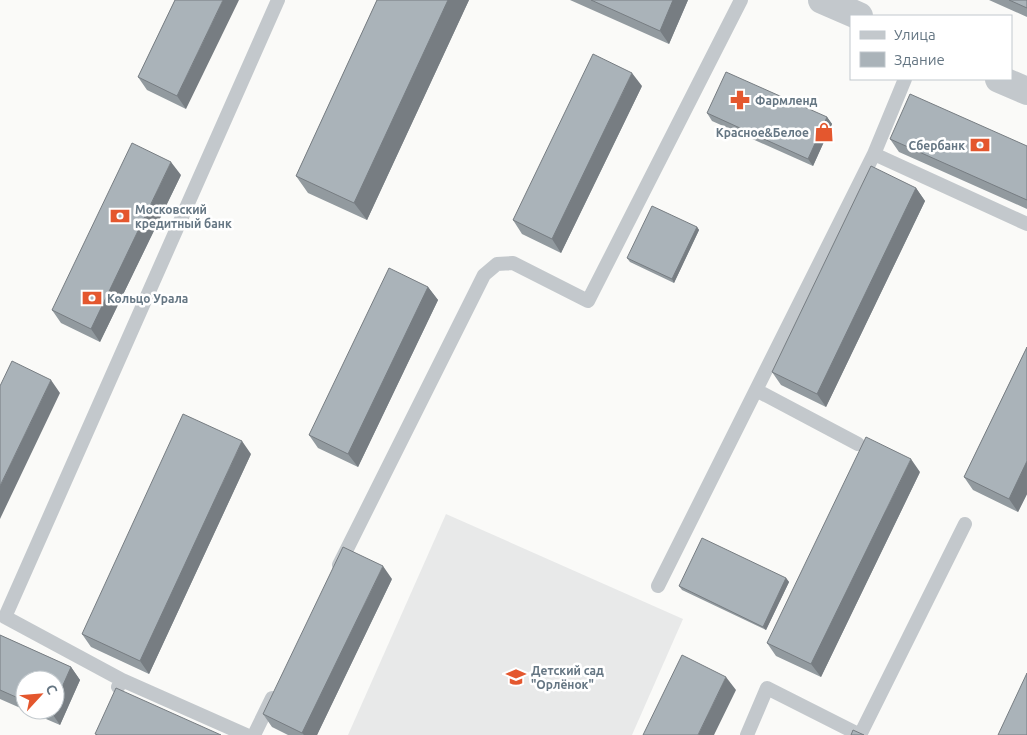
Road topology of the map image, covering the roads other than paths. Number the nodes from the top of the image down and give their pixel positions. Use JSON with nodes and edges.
{"nodes":[{"id":1,"x":278,"y":0,"type":"edge"},
{"id":2,"x":741,"y":0,"type":"edge"},
{"id":3,"x":822,"y":0,"type":"edge"},
{"id":4,"x":857,"y":15,"type":"edge"},
{"id":5,"x":905,"y":80,"type":"edge"},
{"id":6,"x":1002,"y":80,"type":"edge"},
{"id":7,"x":1027,"y":91,"type":"edge"},
{"id":8,"x":874,"y":154,"type":"junction"},
{"id":9,"x":1027,"y":224,"type":"edge"},
{"id":10,"x":756,"y":390,"type":"junction"},
{"id":11,"x":858,"y":444,"type":"dead end"},
{"id":12,"x":965,"y":524,"type":"dead end"},
{"id":13,"x":333,"y":576,"type":"edge"},
{"id":14,"x":658,"y":586,"type":"dead end"},
{"id":15,"x":122,"y":680,"type":"junction"},
{"id":16,"x":280,"y":682,"type":"edge"},
{"id":17,"x":110,"y":704,"type":"edge"},
{"id":18,"x":246,"y":735,"type":"edge"},
{"id":19,"x":254,"y":735,"type":"edge"},
{"id":20,"x":747,"y":735,"type":"edge"}],
"edges":[{"from":1,"to":15,"type":"lane"},
{"from":2,"to":13,"type":"lane"},
{"from":3,"to":4,"type":"street"},
{"from":5,"to":8,"type":"lane"},
{"from":6,"to":7,"type":"street"},
{"from":8,"to":9,"type":"lane"},
{"from":8,"to":10,"type":"lane"},
{"from":10,"to":11,"type":"lane"},
{"from":10,"to":14,"type":"lane"},
{"from":12,"to":20,"type":"lane"},
{"from":15,"to":17,"type":"lane"},
{"from":15,"to":18,"type":"lane"},
{"from":16,"to":19,"type":"lane"}]}
